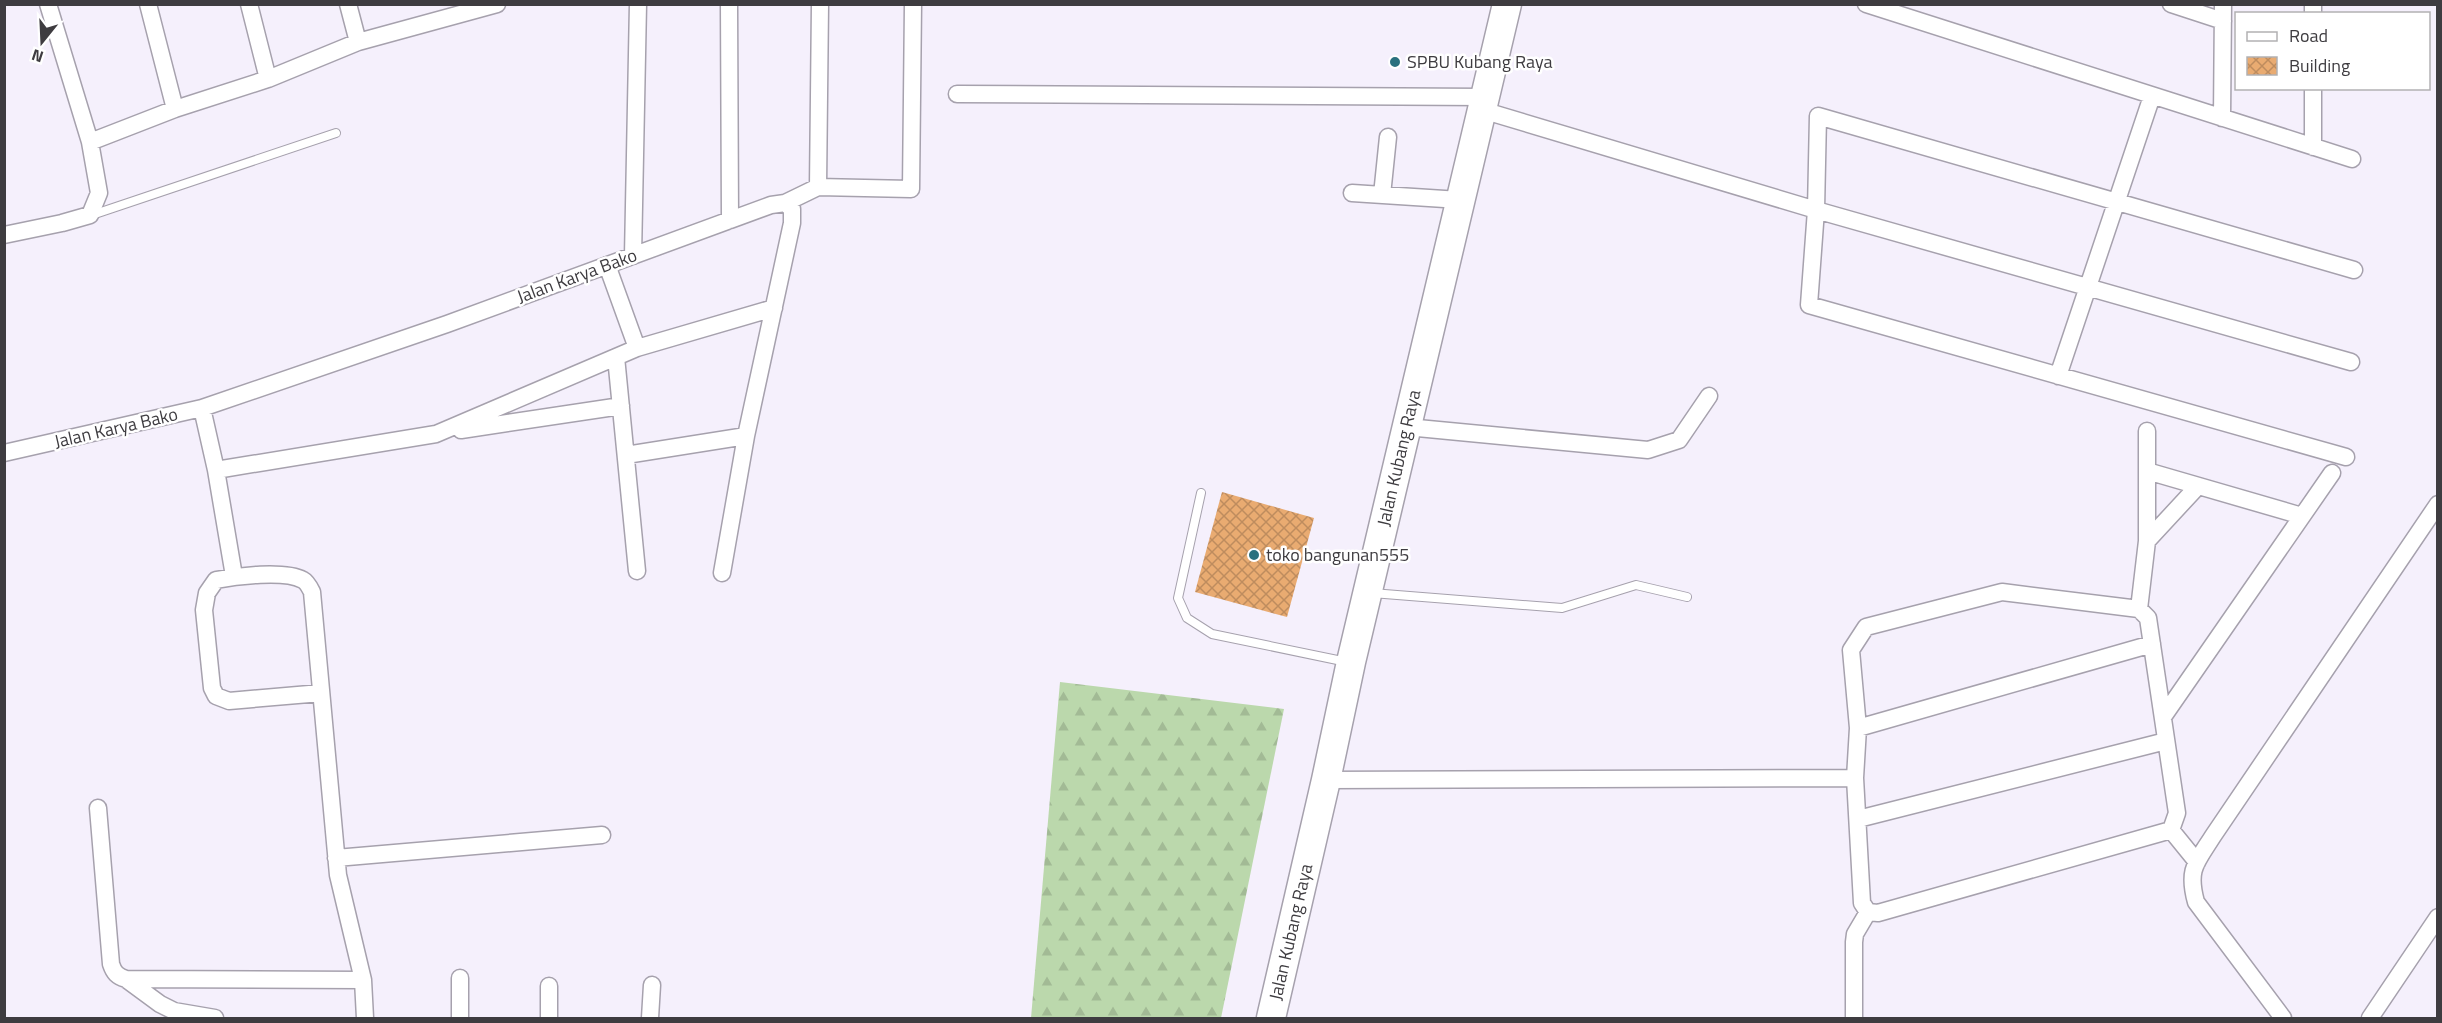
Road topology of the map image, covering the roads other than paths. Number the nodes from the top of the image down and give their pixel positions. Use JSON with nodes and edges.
{"nodes":[{"id":1,"x":48,"y":4,"type":"edge"},
{"id":2,"x":148,"y":4,"type":"edge"},
{"id":3,"x":249,"y":4,"type":"edge"},
{"id":4,"x":348,"y":4,"type":"edge"},
{"id":5,"x":497,"y":4,"type":"edge"},
{"id":6,"x":638,"y":4,"type":"edge"},
{"id":7,"x":729,"y":4,"type":"edge"},
{"id":8,"x":820,"y":4,"type":"edge"},
{"id":9,"x":913,"y":4,"type":"edge"},
{"id":10,"x":1507,"y":4,"type":"edge"},
{"id":11,"x":1866,"y":4,"type":"edge"},
{"id":12,"x":2171,"y":4,"type":"edge"},
{"id":13,"x":2223,"y":13,"type":"edge"},
{"id":14,"x":358,"y":42,"type":"junction"},
{"id":15,"x":268,"y":80,"type":"junction"},
{"id":16,"x":2313,"y":90,"type":"edge"},
{"id":17,"x":957,"y":94,"type":"dead end"},
{"id":18,"x":2152,"y":96,"type":"junction"},
{"id":19,"x":1484,"y":103,"type":"junction"},
{"id":20,"x":175,"y":109,"type":"junction"},
{"id":21,"x":2222,"y":118,"type":"junction"},
{"id":22,"x":336,"y":133,"type":"dead end"},
{"id":23,"x":1388,"y":137,"type":"dead end"},
{"id":24,"x":90,"y":142,"type":"junction"},
{"id":25,"x":2313,"y":147,"type":"junction"},
{"id":26,"x":2352,"y":159,"type":"dead end"},
{"id":27,"x":818,"y":187,"type":"junction"},
{"id":28,"x":1352,"y":193,"type":"dead end"},
{"id":29,"x":1383,"y":195,"type":"junction"},
{"id":30,"x":1460,"y":200,"type":"junction"},
{"id":31,"x":2118,"y":202,"type":"junction"},
{"id":32,"x":785,"y":203,"type":"junction"},
{"id":33,"x":1816,"y":210,"type":"junction"},
{"id":34,"x":90,"y":215,"type":"junction"},
{"id":35,"x":730,"y":220,"type":"junction"},
{"id":36,"x":4,"y":235,"type":"edge"},
{"id":37,"x":633,"y":256,"type":"junction"},
{"id":38,"x":607,"y":265,"type":"junction"},
{"id":39,"x":2354,"y":270,"type":"dead end"},
{"id":40,"x":2089,"y":288,"type":"junction"},
{"id":41,"x":774,"y":308,"type":"junction"},
{"id":42,"x":637,"y":348,"type":"junction"},
{"id":43,"x":616,"y":357,"type":"junction"},
{"id":44,"x":2351,"y":362,"type":"dead end"},
{"id":45,"x":2058,"y":376,"type":"junction"},
{"id":46,"x":1709,"y":396,"type":"dead end"},
{"id":47,"x":621,"y":406,"type":"junction"},
{"id":48,"x":202,"y":408,"type":"junction"},
{"id":49,"x":1407,"y":427,"type":"junction"},
{"id":50,"x":2147,"y":430,"type":"dead end"},
{"id":51,"x":436,"y":434,"type":"junction"},
{"id":52,"x":746,"y":436,"type":"junction"},
{"id":53,"x":4,"y":453,"type":"edge"},
{"id":54,"x":626,"y":455,"type":"junction"},
{"id":55,"x":2346,"y":457,"type":"dead end"},
{"id":56,"x":216,"y":470,"type":"junction"},
{"id":57,"x":2147,"y":471,"type":"junction"},
{"id":58,"x":2332,"y":473,"type":"dead end"},
{"id":59,"x":2198,"y":486,"type":"junction"},
{"id":60,"x":1202,"y":493,"type":"dead end"},
{"id":61,"x":2438,"y":504,"type":"edge"},
{"id":62,"x":2302,"y":516,"type":"junction"},
{"id":63,"x":2146,"y":541,"type":"junction"},
{"id":64,"x":637,"y":572,"type":"dead end"},
{"id":65,"x":722,"y":573,"type":"dead end"},
{"id":66,"x":234,"y":576,"type":"junction"},
{"id":67,"x":1367,"y":593,"type":"junction"},
{"id":68,"x":1687,"y":597,"type":"dead end"},
{"id":69,"x":2139,"y":609,"type":"junction"},
{"id":70,"x":2152,"y":644,"type":"junction"},
{"id":71,"x":1351,"y":662,"type":"junction"},
{"id":72,"x":321,"y":693,"type":"junction"},
{"id":73,"x":2163,"y":717,"type":"junction"},
{"id":74,"x":1858,"y":728,"type":"junction"},
{"id":75,"x":2166,"y":741,"type":"junction"},
{"id":76,"x":1854,"y":778,"type":"junction"},
{"id":77,"x":1326,"y":780,"type":"junction"},
{"id":78,"x":98,"y":808,"type":"dead end"},
{"id":79,"x":1858,"y":819,"type":"junction"},
{"id":80,"x":2171,"y":830,"type":"junction"},
{"id":81,"x":602,"y":835,"type":"dead end"},
{"id":82,"x":336,"y":858,"type":"junction"},
{"id":83,"x":2197,"y":862,"type":"junction"},
{"id":84,"x":1868,"y":912,"type":"junction"},
{"id":85,"x":2438,"y":917,"type":"edge"},
{"id":86,"x":460,"y":978,"type":"dead end"},
{"id":87,"x":126,"y":979,"type":"junction"},
{"id":88,"x":363,"y":980,"type":"junction"},
{"id":89,"x":652,"y":985,"type":"dead end"},
{"id":90,"x":549,"y":986,"type":"dead end"},
{"id":91,"x":215,"y":1018,"type":"edge"},
{"id":92,"x":365,"y":1018,"type":"edge"},
{"id":93,"x":460,"y":1018,"type":"edge"},
{"id":94,"x":549,"y":1018,"type":"edge"},
{"id":95,"x":650,"y":1018,"type":"edge"},
{"id":96,"x":1271,"y":1018,"type":"edge"},
{"id":97,"x":1854,"y":1018,"type":"edge"},
{"id":98,"x":2283,"y":1018,"type":"edge"},
{"id":99,"x":2370,"y":1018,"type":"edge"}],
"edges":[{"from":1,"to":24,"type":"street"},
{"from":2,"to":20,"type":"street"},
{"from":3,"to":15,"type":"street"},
{"from":4,"to":14,"type":"street"},
{"from":5,"to":14,"type":"street"},
{"from":6,"to":37,"type":"street"},
{"from":7,"to":35,"type":"street"},
{"from":8,"to":27,"type":"street"},
{"from":9,"to":27,"type":"street"},
{"from":10,"to":19,"type":"highway","name":"Jalan Kubang Raya"},
{"from":11,"to":18,"type":"street"},
{"from":12,"to":13,"type":"street"},
{"from":13,"to":21,"type":"street"},
{"from":14,"to":15,"type":"street"},
{"from":15,"to":20,"type":"street"},
{"from":16,"to":25,"type":"street"},
{"from":17,"to":19,"type":"street"},
{"from":18,"to":21,"type":"street"},
{"from":18,"to":31,"type":"street"},
{"from":19,"to":30,"type":"highway","name":"Jalan Kubang Raya"},
{"from":19,"to":33,"type":"street"},
{"from":20,"to":24,"type":"street"},
{"from":21,"to":25,"type":"street"},
{"from":22,"to":34,"type":"lane"},
{"from":23,"to":29,"type":"street"},
{"from":24,"to":34,"type":"street"},
{"from":25,"to":26,"type":"street"},
{"from":27,"to":32,"type":"street","name":"Jalan Karya Bako"},
{"from":28,"to":29,"type":"street"},
{"from":29,"to":30,"type":"street"},
{"from":30,"to":49,"type":"highway","name":"Jalan Kubang Raya"},
{"from":31,"to":33,"type":"street"},
{"from":31,"to":39,"type":"street"},
{"from":31,"to":40,"type":"street"},
{"from":32,"to":35,"type":"street","name":"Jalan Karya Bako"},
{"from":32,"to":41,"type":"street"},
{"from":33,"to":40,"type":"street"},
{"from":33,"to":45,"type":"street"},
{"from":34,"to":36,"type":"street"},
{"from":35,"to":37,"type":"street","name":"Jalan Karya Bako"},
{"from":37,"to":38,"type":"street","name":"Jalan Karya Bako"},
{"from":38,"to":42,"type":"street"},
{"from":38,"to":48,"type":"street","name":"Jalan Karya Bako"},
{"from":40,"to":44,"type":"street"},
{"from":40,"to":45,"type":"street"},
{"from":41,"to":42,"type":"street"},
{"from":41,"to":52,"type":"street"},
{"from":42,"to":43,"type":"street"},
{"from":43,"to":47,"type":"street"},
{"from":43,"to":51,"type":"street"},
{"from":45,"to":55,"type":"street"},
{"from":46,"to":49,"type":"street"},
{"from":47,"to":51,"type":"street"},
{"from":47,"to":54,"type":"street"},
{"from":48,"to":53,"type":"street","name":"Jalan Karya Bako"},
{"from":48,"to":56,"type":"street"},
{"from":49,"to":67,"type":"highway","name":"Jalan Kubang Raya"},
{"from":50,"to":57,"type":"street"},
{"from":51,"to":56,"type":"street"},
{"from":52,"to":54,"type":"street"},
{"from":52,"to":65,"type":"street"},
{"from":54,"to":64,"type":"street"},
{"from":56,"to":66,"type":"street"},
{"from":57,"to":59,"type":"street"},
{"from":57,"to":63,"type":"street"},
{"from":58,"to":62,"type":"street"},
{"from":59,"to":62,"type":"street"},
{"from":59,"to":63,"type":"street"},
{"from":60,"to":71,"type":"lane"},
{"from":61,"to":83,"type":"street"},
{"from":62,"to":73,"type":"street"},
{"from":63,"to":69,"type":"street"},
{"from":66,"to":72,"type":"street"},
{"from":66,"to":72,"type":"street"},
{"from":67,"to":68,"type":"lane"},
{"from":67,"to":71,"type":"highway","name":"Jalan Kubang Raya"},
{"from":69,"to":70,"type":"street"},
{"from":69,"to":74,"type":"street"},
{"from":70,"to":73,"type":"street"},
{"from":70,"to":74,"type":"street"},
{"from":71,"to":77,"type":"highway","name":"Jalan Kubang Raya"},
{"from":72,"to":82,"type":"street"},
{"from":73,"to":75,"type":"street"},
{"from":74,"to":76,"type":"street"},
{"from":75,"to":79,"type":"street"},
{"from":75,"to":80,"type":"street"},
{"from":76,"to":77,"type":"street"},
{"from":76,"to":79,"type":"street"},
{"from":77,"to":96,"type":"highway","name":"Jalan Kubang Raya"},
{"from":78,"to":87,"type":"street"},
{"from":79,"to":84,"type":"street"},
{"from":80,"to":83,"type":"street"},
{"from":80,"to":84,"type":"street"},
{"from":81,"to":82,"type":"street"},
{"from":82,"to":88,"type":"street"},
{"from":83,"to":98,"type":"street"},
{"from":84,"to":97,"type":"street"},
{"from":85,"to":99,"type":"street"},
{"from":86,"to":93,"type":"street"},
{"from":87,"to":88,"type":"street"},
{"from":87,"to":91,"type":"street"},
{"from":88,"to":92,"type":"street"},
{"from":89,"to":95,"type":"street"},
{"from":90,"to":94,"type":"street"}]}
